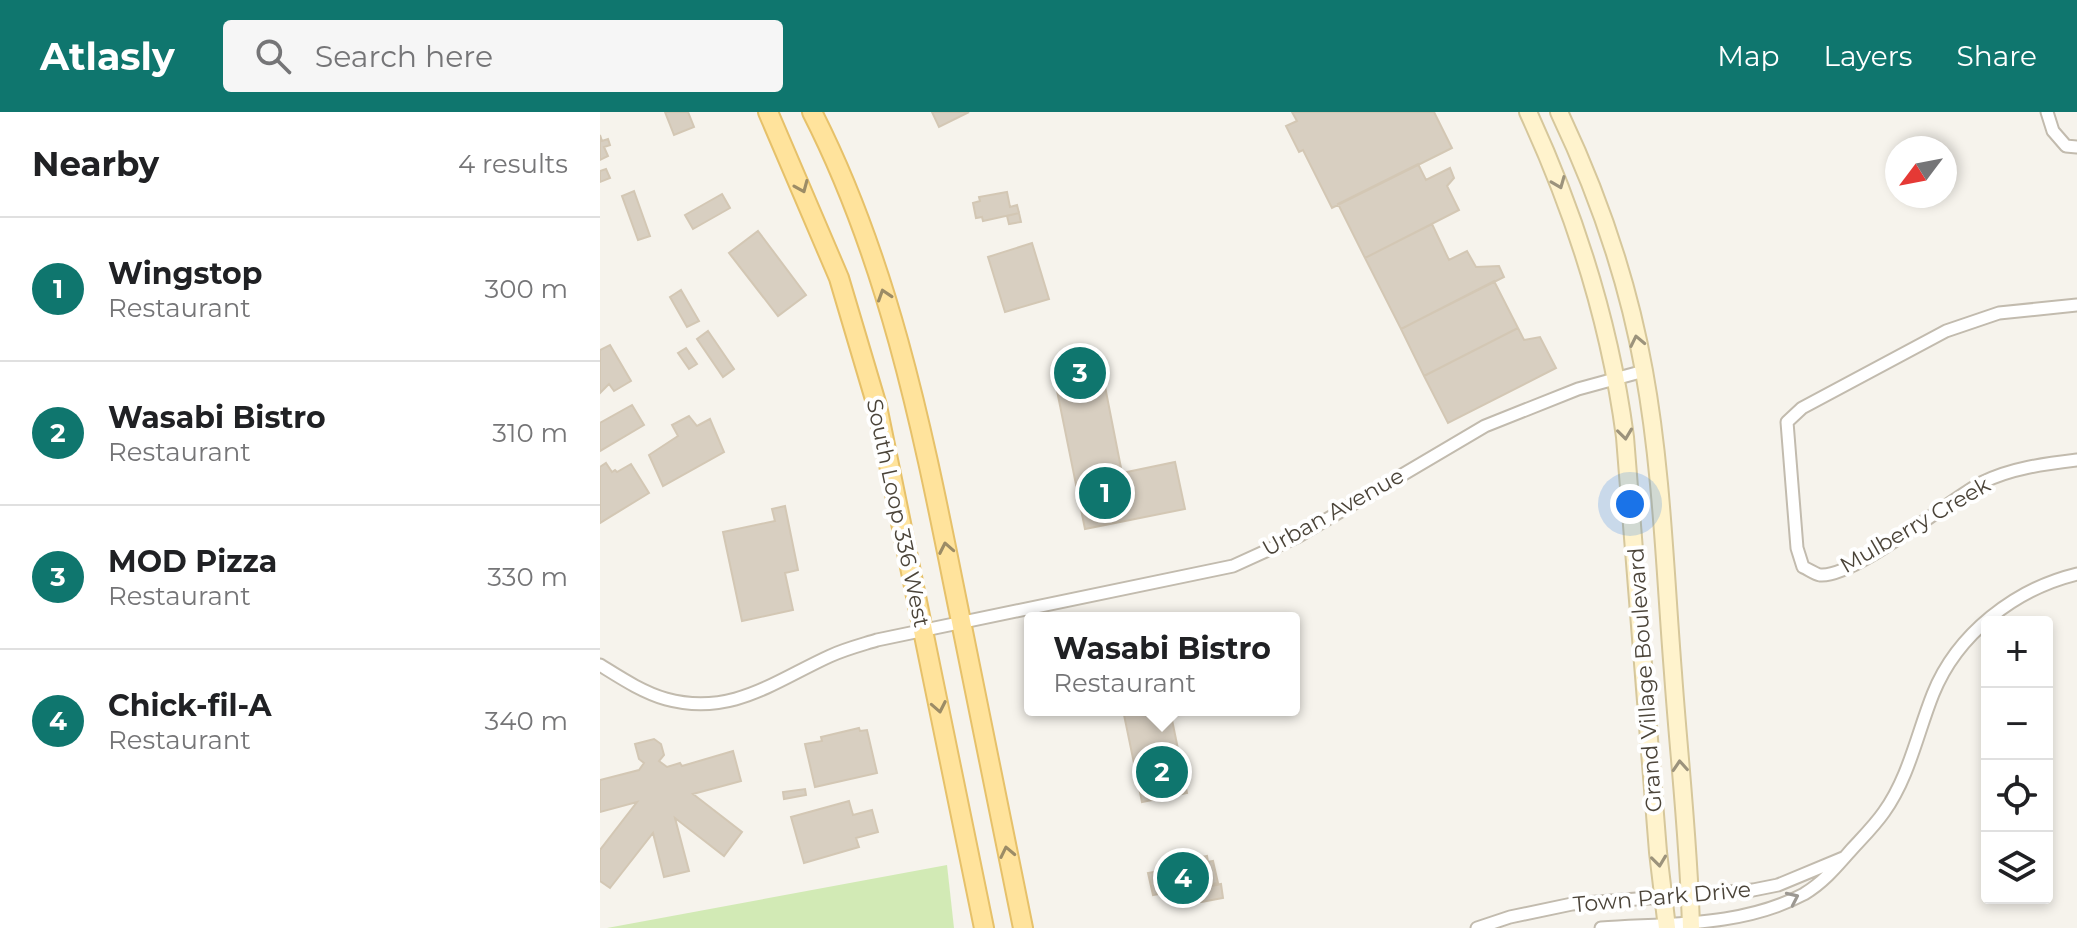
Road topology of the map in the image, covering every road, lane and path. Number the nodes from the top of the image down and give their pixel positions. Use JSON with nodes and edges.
{"nodes":[{"id":1,"x":768,"y":112,"type":"edge"},
{"id":2,"x":812,"y":112,"type":"edge"},
{"id":3,"x":1528,"y":112,"type":"edge"},
{"id":4,"x":1559,"y":112,"type":"edge"},
{"id":5,"x":2047,"y":112,"type":"edge"},
{"id":6,"x":2072,"y":147,"type":"edge"},
{"id":7,"x":2077,"y":305,"type":"edge"},
{"id":8,"x":1644,"y":371,"type":"junction"},
{"id":9,"x":1617,"y":377,"type":"junction"},
{"id":10,"x":2077,"y":460,"type":"edge"},
{"id":11,"x":1662,"y":532,"type":"junction"},
{"id":12,"x":1634,"y":534,"type":"junction"},
{"id":13,"x":2077,"y":574,"type":"edge"},
{"id":14,"x":961,"y":624,"type":"junction"},
{"id":15,"x":923,"y":631,"type":"junction"},
{"id":16,"x":600,"y":665,"type":"edge"},
{"id":17,"x":1675,"y":707,"type":"junction"},
{"id":18,"x":1648,"y":710,"type":"junction"},
{"id":19,"x":1845,"y":857,"type":"junction"},
{"id":20,"x":1689,"y":896,"type":"junction"},
{"id":21,"x":1664,"y":897,"type":"junction"},
{"id":22,"x":1691,"y":925,"type":"edge"},
{"id":23,"x":1667,"y":926,"type":"edge"},
{"id":24,"x":984,"y":928,"type":"edge"},
{"id":25,"x":1023,"y":928,"type":"edge"},
{"id":26,"x":1477,"y":928,"type":"edge"},
{"id":27,"x":1601,"y":928,"type":"edge"}],
"edges":[{"from":1,"to":15,"type":"main road","name":"South Loop 336 West","one_way":true},
{"from":14,"to":2,"type":"main road","name":"South Loop 336 West","one_way":true},
{"from":3,"to":9,"type":"street","name":"Grand Village Boulevard","one_way":true},
{"from":8,"to":4,"type":"street","name":"Grand Village Boulevard","one_way":true},
{"from":5,"to":6,"type":"street"},
{"from":7,"to":10,"type":"street","name":"Mulberry Creek"},
{"from":8,"to":9,"type":"street","name":"Urban Avenue"},
{"from":8,"to":11,"type":"street","name":"Grand Village Boulevard"},
{"from":9,"to":12,"type":"street","name":"Grand Village Boulevard","one_way":true},
{"from":9,"to":14,"type":"street","name":"Urban Avenue"},
{"from":11,"to":12,"type":"street"},
{"from":11,"to":17,"type":"street","name":"Grand Village Boulevard"},
{"from":12,"to":18,"type":"street","name":"Grand Village Boulevard"},
{"from":13,"to":19,"type":"street","name":"Town Park Drive"},
{"from":14,"to":15,"type":"street","name":"Urban Avenue"},
{"from":25,"to":14,"type":"main road","name":"South Loop 336 West","one_way":true},
{"from":15,"to":16,"type":"street","name":"Urban Avenue"},
{"from":15,"to":24,"type":"main road","name":"South Loop 336 West","one_way":true},
{"from":17,"to":18,"type":"street"},
{"from":20,"to":17,"type":"street","name":"Grand Village Boulevard","one_way":true},
{"from":18,"to":21,"type":"street","name":"Grand Village Boulevard","one_way":true},
{"from":19,"to":20,"type":"street","name":"Town Park Drive"},
{"from":22,"to":19,"type":"street","name":"Town Park Drive","one_way":true},
{"from":20,"to":21,"type":"street","name":"Town Park Drive"},
{"from":20,"to":22,"type":"street","name":"Grand Village Boulevard"},
{"from":21,"to":23,"type":"street","name":"Grand Village Boulevard"},
{"from":21,"to":26,"type":"street","name":"Town Park Drive"},
{"from":22,"to":23,"type":"street","name":"Town Park Drive"},
{"from":23,"to":27,"type":"street","name":"Town Park Drive"}]}
